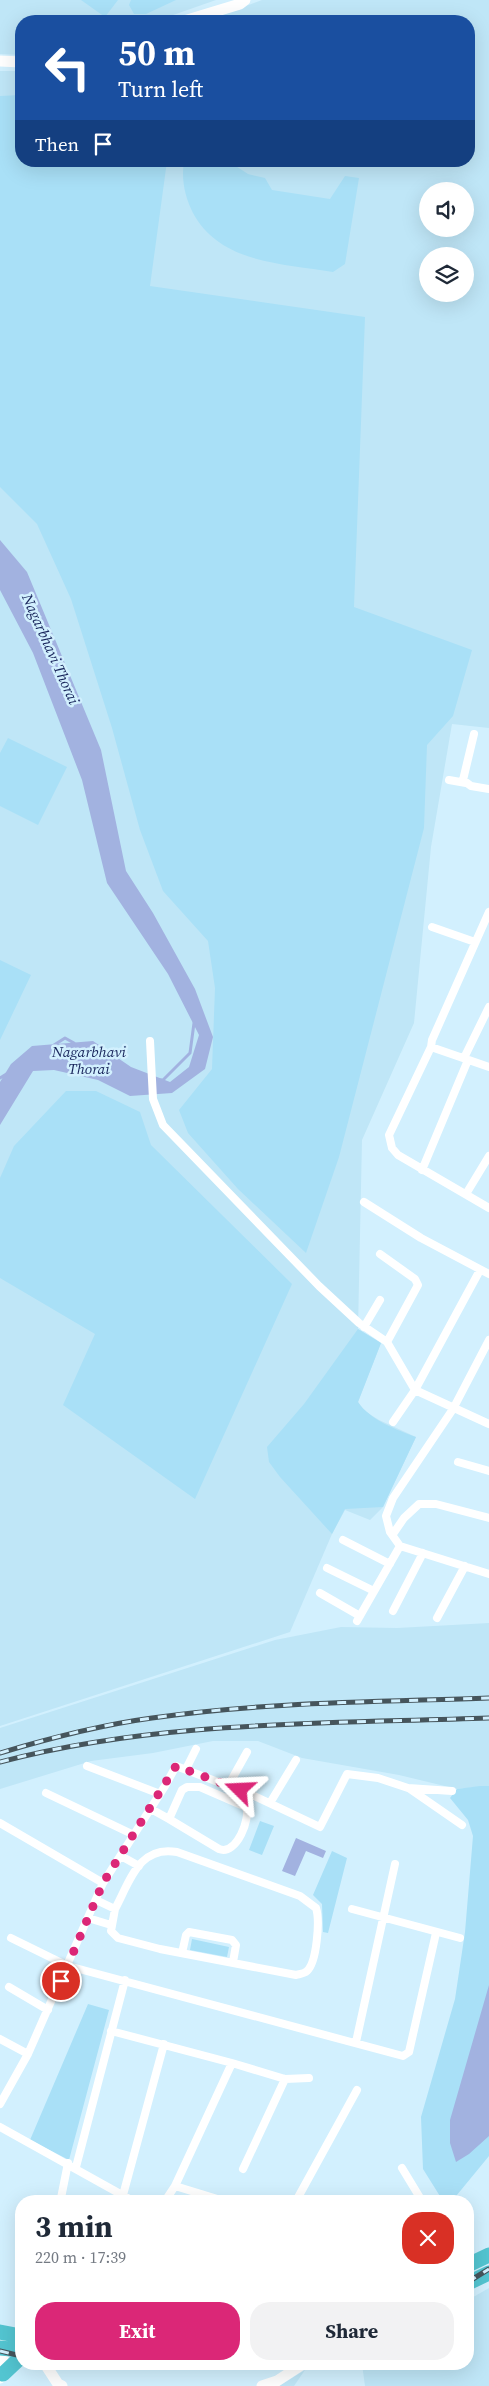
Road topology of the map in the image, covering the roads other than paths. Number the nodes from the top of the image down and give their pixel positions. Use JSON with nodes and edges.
{"nodes":[{"id":1,"x":245,"y":0,"type":"edge"},
{"id":2,"x":204,"y":15,"type":"edge"},
{"id":3,"x":0,"y":61,"type":"edge"},
{"id":4,"x":15,"y":62,"type":"edge"},
{"id":5,"x":474,"y":734,"type":"dead end"},
{"id":6,"x":449,"y":780,"type":"dead end"},
{"id":7,"x":466,"y":783,"type":"junction"},
{"id":8,"x":489,"y":789,"type":"edge"},
{"id":9,"x":489,"y":912,"type":"edge"},
{"id":10,"x":432,"y":927,"type":"dead end"},
{"id":11,"x":475,"y":942,"type":"junction"},
{"id":12,"x":489,"y":1007,"type":"edge"},
{"id":13,"x":150,"y":1041,"type":"dead end"},
{"id":14,"x":431,"y":1047,"type":"junction"},
{"id":15,"x":466,"y":1059,"type":"junction"},
{"id":16,"x":489,"y":1067,"type":"edge"},
{"id":17,"x":489,"y":1156,"type":"edge"},
{"id":18,"x":422,"y":1170,"type":"junction"},
{"id":19,"x":466,"y":1194,"type":"junction"},
{"id":20,"x":364,"y":1202,"type":"dead end"},
{"id":21,"x":489,"y":1208,"type":"edge"},
{"id":22,"x":380,"y":1254,"type":"dead end"},
{"id":23,"x":480,"y":1270,"type":"junction"},
{"id":24,"x":489,"y":1274,"type":"edge"},
{"id":25,"x":380,"y":1300,"type":"dead end"},
{"id":26,"x":364,"y":1327,"type":"junction"},
{"id":27,"x":489,"y":1340,"type":"edge"},
{"id":28,"x":387,"y":1342,"type":"junction"},
{"id":29,"x":415,"y":1390,"type":"junction"},
{"id":30,"x":453,"y":1409,"type":"junction"},
{"id":31,"x":393,"y":1422,"type":"dead end"},
{"id":32,"x":489,"y":1424,"type":"edge"},
{"id":33,"x":458,"y":1462,"type":"dead end"},
{"id":34,"x":489,"y":1471,"type":"edge"},
{"id":35,"x":489,"y":1518,"type":"edge"},
{"id":36,"x":393,"y":1534,"type":"junction"},
{"id":37,"x":343,"y":1540,"type":"dead end"},
{"id":38,"x":400,"y":1546,"type":"junction"},
{"id":39,"x":423,"y":1553,"type":"junction"},
{"id":40,"x":390,"y":1564,"type":"junction"},
{"id":41,"x":465,"y":1566,"type":"junction"},
{"id":42,"x":326,"y":1568,"type":"dead end"},
{"id":43,"x":489,"y":1574,"type":"edge"},
{"id":44,"x":374,"y":1591,"type":"junction"},
{"id":45,"x":320,"y":1593,"type":"dead end"},
{"id":46,"x":393,"y":1612,"type":"dead end"},
{"id":47,"x":437,"y":1618,"type":"dead end"},
{"id":48,"x":196,"y":1749,"type":"dead end"},
{"id":49,"x":247,"y":1752,"type":"dead end"},
{"id":50,"x":296,"y":1760,"type":"dead end"},
{"id":51,"x":87,"y":1766,"type":"dead end"},
{"id":52,"x":186,"y":1770,"type":"junction"},
{"id":53,"x":228,"y":1786,"type":"junction"},
{"id":54,"x":408,"y":1788,"type":"junction"},
{"id":55,"x":452,"y":1791,"type":"dead end"},
{"id":56,"x":46,"y":1793,"type":"dead end"},
{"id":57,"x":160,"y":1794,"type":"junction"},
{"id":58,"x":270,"y":1804,"type":"junction"},
{"id":59,"x":151,"y":1809,"type":"junction"},
{"id":60,"x":169,"y":1819,"type":"junction"},
{"id":61,"x":0,"y":1823,"type":"edge"},
{"id":62,"x":462,"y":1825,"type":"dead end"},
{"id":63,"x":134,"y":1835,"type":"junction"},
{"id":64,"x":121,"y":1856,"type":"junction"},
{"id":65,"x":395,"y":1864,"type":"dead end"},
{"id":66,"x":139,"y":1866,"type":"junction"},
{"id":67,"x":103,"y":1883,"type":"junction"},
{"id":68,"x":96,"y":1900,"type":"junction"},
{"id":69,"x":115,"y":1909,"type":"junction"},
{"id":70,"x":352,"y":1910,"type":"dead end"},
{"id":71,"x":384,"y":1917,"type":"junction"},
{"id":72,"x":88,"y":1918,"type":"junction"},
{"id":73,"x":111,"y":1925,"type":"junction"},
{"id":74,"x":436,"y":1932,"type":"junction"},
{"id":75,"x":11,"y":1938,"type":"dead end"},
{"id":76,"x":460,"y":1938,"type":"dead end"},
{"id":77,"x":182,"y":1953,"type":"junction"},
{"id":78,"x":233,"y":1962,"type":"junction"},
{"id":79,"x":68,"y":1966,"type":"junction"},
{"id":80,"x":125,"y":1980,"type":"junction"},
{"id":81,"x":9,"y":1987,"type":"dead end"},
{"id":82,"x":48,"y":2010,"type":"junction"},
{"id":83,"x":111,"y":2031,"type":"junction"},
{"id":84,"x":0,"y":2039,"type":"edge"},
{"id":85,"x":356,"y":2042,"type":"junction"},
{"id":86,"x":164,"y":2044,"type":"junction"},
{"id":87,"x":28,"y":2054,"type":"junction"},
{"id":88,"x":232,"y":2063,"type":"junction"},
{"id":89,"x":309,"y":2078,"type":"dead end"},
{"id":90,"x":285,"y":2079,"type":"junction"},
{"id":91,"x":357,"y":2090,"type":"dead end"},
{"id":92,"x":1,"y":2098,"type":"edge"},
{"id":93,"x":0,"y":2127,"type":"edge"},
{"id":94,"x":72,"y":2165,"type":"junction"},
{"id":95,"x":402,"y":2168,"type":"dead end"},
{"id":96,"x":243,"y":2169,"type":"dead end"},
{"id":97,"x":175,"y":2186,"type":"junction"},
{"id":98,"x":62,"y":2195,"type":"edge"},
{"id":99,"x":123,"y":2195,"type":"joint"},
{"id":100,"x":169,"y":2195,"type":"edge"},
{"id":101,"x":204,"y":2195,"type":"edge"},
{"id":102,"x":299,"y":2195,"type":"edge"},
{"id":103,"x":418,"y":2195,"type":"edge"},
{"id":104,"x":489,"y":2255,"type":"edge"},
{"id":105,"x":474,"y":2262,"type":"edge"},
{"id":106,"x":489,"y":2273,"type":"edge"},
{"id":107,"x":474,"y":2280,"type":"edge"},
{"id":108,"x":2,"y":2332,"type":"edge"},
{"id":109,"x":15,"y":2335,"type":"edge"},
{"id":110,"x":1,"y":2348,"type":"edge"},
{"id":111,"x":15,"y":2349,"type":"edge"},
{"id":112,"x":15,"y":2363,"type":"edge"},
{"id":113,"x":49,"y":2370,"type":"edge"},
{"id":114,"x":294,"y":2370,"type":"edge"},
{"id":115,"x":2,"y":2376,"type":"edge"},
{"id":116,"x":62,"y":2386,"type":"edge"},
{"id":117,"x":262,"y":2386,"type":"edge"}],
"edges":[{"from":1,"to":2,"type":"main road"},
{"from":3,"to":4,"type":"main road"},
{"from":5,"to":7,"type":"street"},
{"from":6,"to":7,"type":"street"},
{"from":7,"to":8,"type":"street"},
{"from":9,"to":11,"type":"street"},
{"from":10,"to":11,"type":"street"},
{"from":11,"to":14,"type":"street"},
{"from":12,"to":15,"type":"street"},
{"from":13,"to":26,"type":"street"},
{"from":14,"to":15,"type":"street"},
{"from":14,"to":18,"type":"street"},
{"from":15,"to":16,"type":"street"},
{"from":15,"to":18,"type":"street"},
{"from":17,"to":19,"type":"street"},
{"from":18,"to":19,"type":"street"},
{"from":19,"to":21,"type":"street"},
{"from":20,"to":23,"type":"street"},
{"from":22,"to":28,"type":"street"},
{"from":23,"to":24,"type":"street"},
{"from":23,"to":29,"type":"street"},
{"from":25,"to":26,"type":"street"},
{"from":26,"to":28,"type":"street"},
{"from":27,"to":30,"type":"street"},
{"from":28,"to":29,"type":"street"},
{"from":29,"to":30,"type":"street"},
{"from":29,"to":31,"type":"street"},
{"from":30,"to":32,"type":"street"},
{"from":30,"to":36,"type":"street"},
{"from":33,"to":34,"type":"street"},
{"from":35,"to":36,"type":"street"},
{"from":36,"to":38,"type":"street"},
{"from":37,"to":40,"type":"street"},
{"from":38,"to":39,"type":"street"},
{"from":38,"to":40,"type":"street"},
{"from":39,"to":41,"type":"street"},
{"from":39,"to":46,"type":"street"},
{"from":40,"to":44,"type":"street"},
{"from":41,"to":43,"type":"street"},
{"from":41,"to":47,"type":"street"},
{"from":42,"to":44,"type":"street"},
{"from":44,"to":45,"type":"street"},
{"from":48,"to":52,"type":"street"},
{"from":49,"to":53,"type":"street"},
{"from":50,"to":58,"type":"street"},
{"from":51,"to":57,"type":"street"},
{"from":52,"to":53,"type":"street"},
{"from":52,"to":57,"type":"street"},
{"from":53,"to":58,"type":"street"},
{"from":54,"to":55,"type":"street"},
{"from":54,"to":58,"type":"street"},
{"from":54,"to":62,"type":"street"},
{"from":56,"to":63,"type":"street"},
{"from":57,"to":59,"type":"street"},
{"from":59,"to":60,"type":"street"},
{"from":59,"to":63,"type":"street"},
{"from":60,"to":60,"type":"street"},
{"from":61,"to":67,"type":"street"},
{"from":63,"to":64,"type":"street"},
{"from":64,"to":66,"type":"street"},
{"from":64,"to":67,"type":"street"},
{"from":65,"to":71,"type":"street"},
{"from":66,"to":69,"type":"street"},
{"from":66,"to":78,"type":"street"},
{"from":67,"to":68,"type":"street"},
{"from":68,"to":69,"type":"street"},
{"from":68,"to":72,"type":"street"},
{"from":69,"to":73,"type":"street"},
{"from":70,"to":71,"type":"street"},
{"from":71,"to":74,"type":"street"},
{"from":71,"to":85,"type":"street"},
{"from":72,"to":73,"type":"street"},
{"from":72,"to":79,"type":"street"},
{"from":73,"to":77,"type":"street"},
{"from":74,"to":76,"type":"street"},
{"from":74,"to":85,"type":"street"},
{"from":75,"to":79,"type":"street"},
{"from":77,"to":78,"type":"street"},
{"from":77,"to":78,"type":"street"},
{"from":79,"to":80,"type":"street"},
{"from":79,"to":82,"type":"street"},
{"from":80,"to":83,"type":"street"},
{"from":80,"to":85,"type":"street"},
{"from":81,"to":82,"type":"street"},
{"from":82,"to":87,"type":"street"},
{"from":83,"to":86,"type":"street"},
{"from":83,"to":94,"type":"street"},
{"from":84,"to":87,"type":"street"},
{"from":86,"to":88,"type":"street"},
{"from":86,"to":99,"type":"street"},
{"from":87,"to":92,"type":"street"},
{"from":88,"to":90,"type":"street"},
{"from":88,"to":97,"type":"street"},
{"from":89,"to":90,"type":"street"},
{"from":90,"to":96,"type":"street"},
{"from":91,"to":102,"type":"street"},
{"from":93,"to":94,"type":"street"},
{"from":94,"to":98,"type":"street"},
{"from":94,"to":99,"type":"street"},
{"from":95,"to":103,"type":"street"},
{"from":97,"to":100,"type":"street"},
{"from":97,"to":101,"type":"street"},
{"from":104,"to":105,"type":"highway"},
{"from":106,"to":107,"type":"highway"},
{"from":108,"to":109,"type":"highway"},
{"from":108,"to":110,"type":"main road"},
{"from":110,"to":111,"type":"highway"},
{"from":110,"to":115,"type":"main road"},
{"from":112,"to":115,"type":"highway"},
{"from":113,"to":116,"type":"main road"},
{"from":114,"to":117,"type":"main road"}]}
